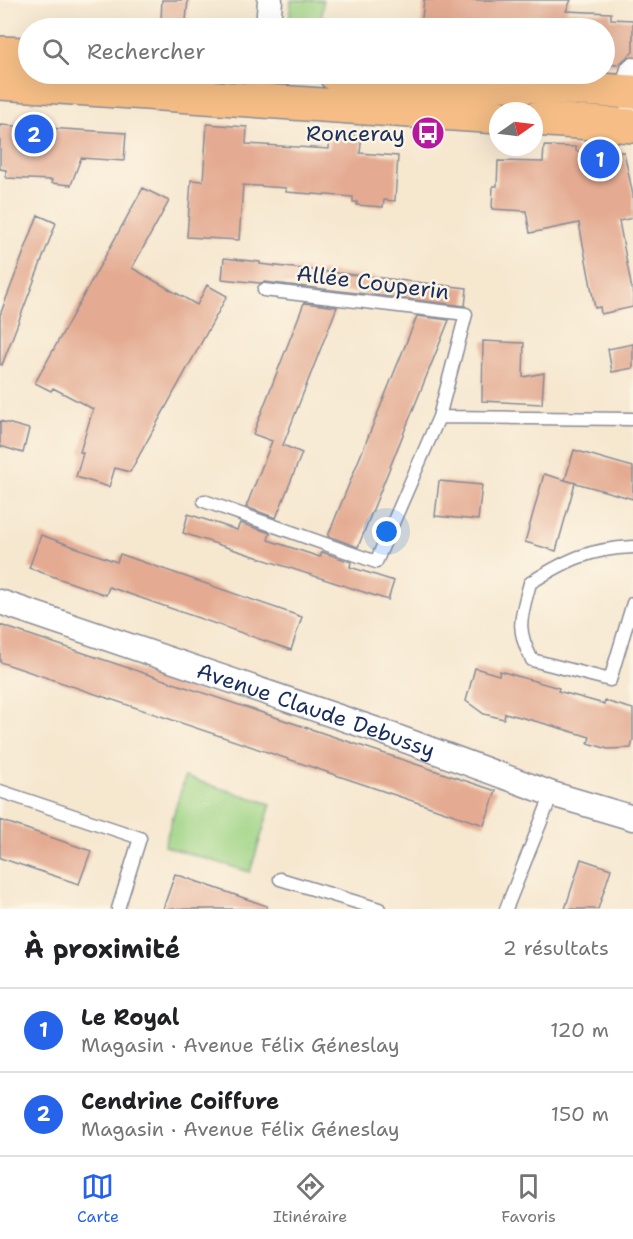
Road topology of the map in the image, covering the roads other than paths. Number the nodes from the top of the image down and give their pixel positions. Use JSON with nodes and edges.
{"nodes":[{"id":1,"x":270,"y":0,"type":"edge"},
{"id":2,"x":269,"y":18,"type":"edge"},
{"id":3,"x":0,"y":53,"type":"edge"},
{"id":4,"x":18,"y":54,"type":"edge"},
{"id":5,"x":0,"y":83,"type":"edge"},
{"id":6,"x":510,"y":84,"type":"edge"},
{"id":7,"x":632,"y":91,"type":"edge"},
{"id":8,"x":489,"y":116,"type":"edge"},
{"id":9,"x":543,"y":120,"type":"edge"},
{"id":10,"x":633,"y":126,"type":"edge"},
{"id":11,"x":264,"y":290,"type":"dead end"},
{"id":12,"x":440,"y":417,"type":"junction"},
{"id":13,"x":633,"y":419,"type":"edge"},
{"id":14,"x":204,"y":501,"type":"dead end"},
{"id":15,"x":633,"y":548,"type":"edge"},
{"id":16,"x":0,"y":602,"type":"edge"},
{"id":17,"x":633,"y":603,"type":"edge"},
{"id":18,"x":0,"y":791,"type":"edge"},
{"id":19,"x":552,"y":794,"type":"junction"},
{"id":20,"x":633,"y":818,"type":"edge"},
{"id":21,"x":280,"y":879,"type":"dead end"},
{"id":22,"x":118,"y":909,"type":"edge"},
{"id":23,"x":379,"y":909,"type":"edge"},
{"id":24,"x":506,"y":909,"type":"edge"}],
"edges":[{"from":1,"to":2,"type":"street"},
{"from":3,"to":4,"type":"main road"},
{"from":5,"to":8,"type":"main road"},
{"from":6,"to":7,"type":"main road"},
{"from":9,"to":10,"type":"main road"},
{"from":11,"to":12,"type":"lane","name":"Allée Couperin"},
{"from":12,"to":13,"type":"lane"},
{"from":12,"to":14,"type":"lane"},
{"from":15,"to":17,"type":"lane"},
{"from":16,"to":19,"type":"street","name":"Avenue Claude Debussy"},
{"from":18,"to":22,"type":"lane"},
{"from":19,"to":20,"type":"street","name":"Avenue Claude Debussy"},
{"from":19,"to":24,"type":"lane"},
{"from":21,"to":23,"type":"lane"}]}
